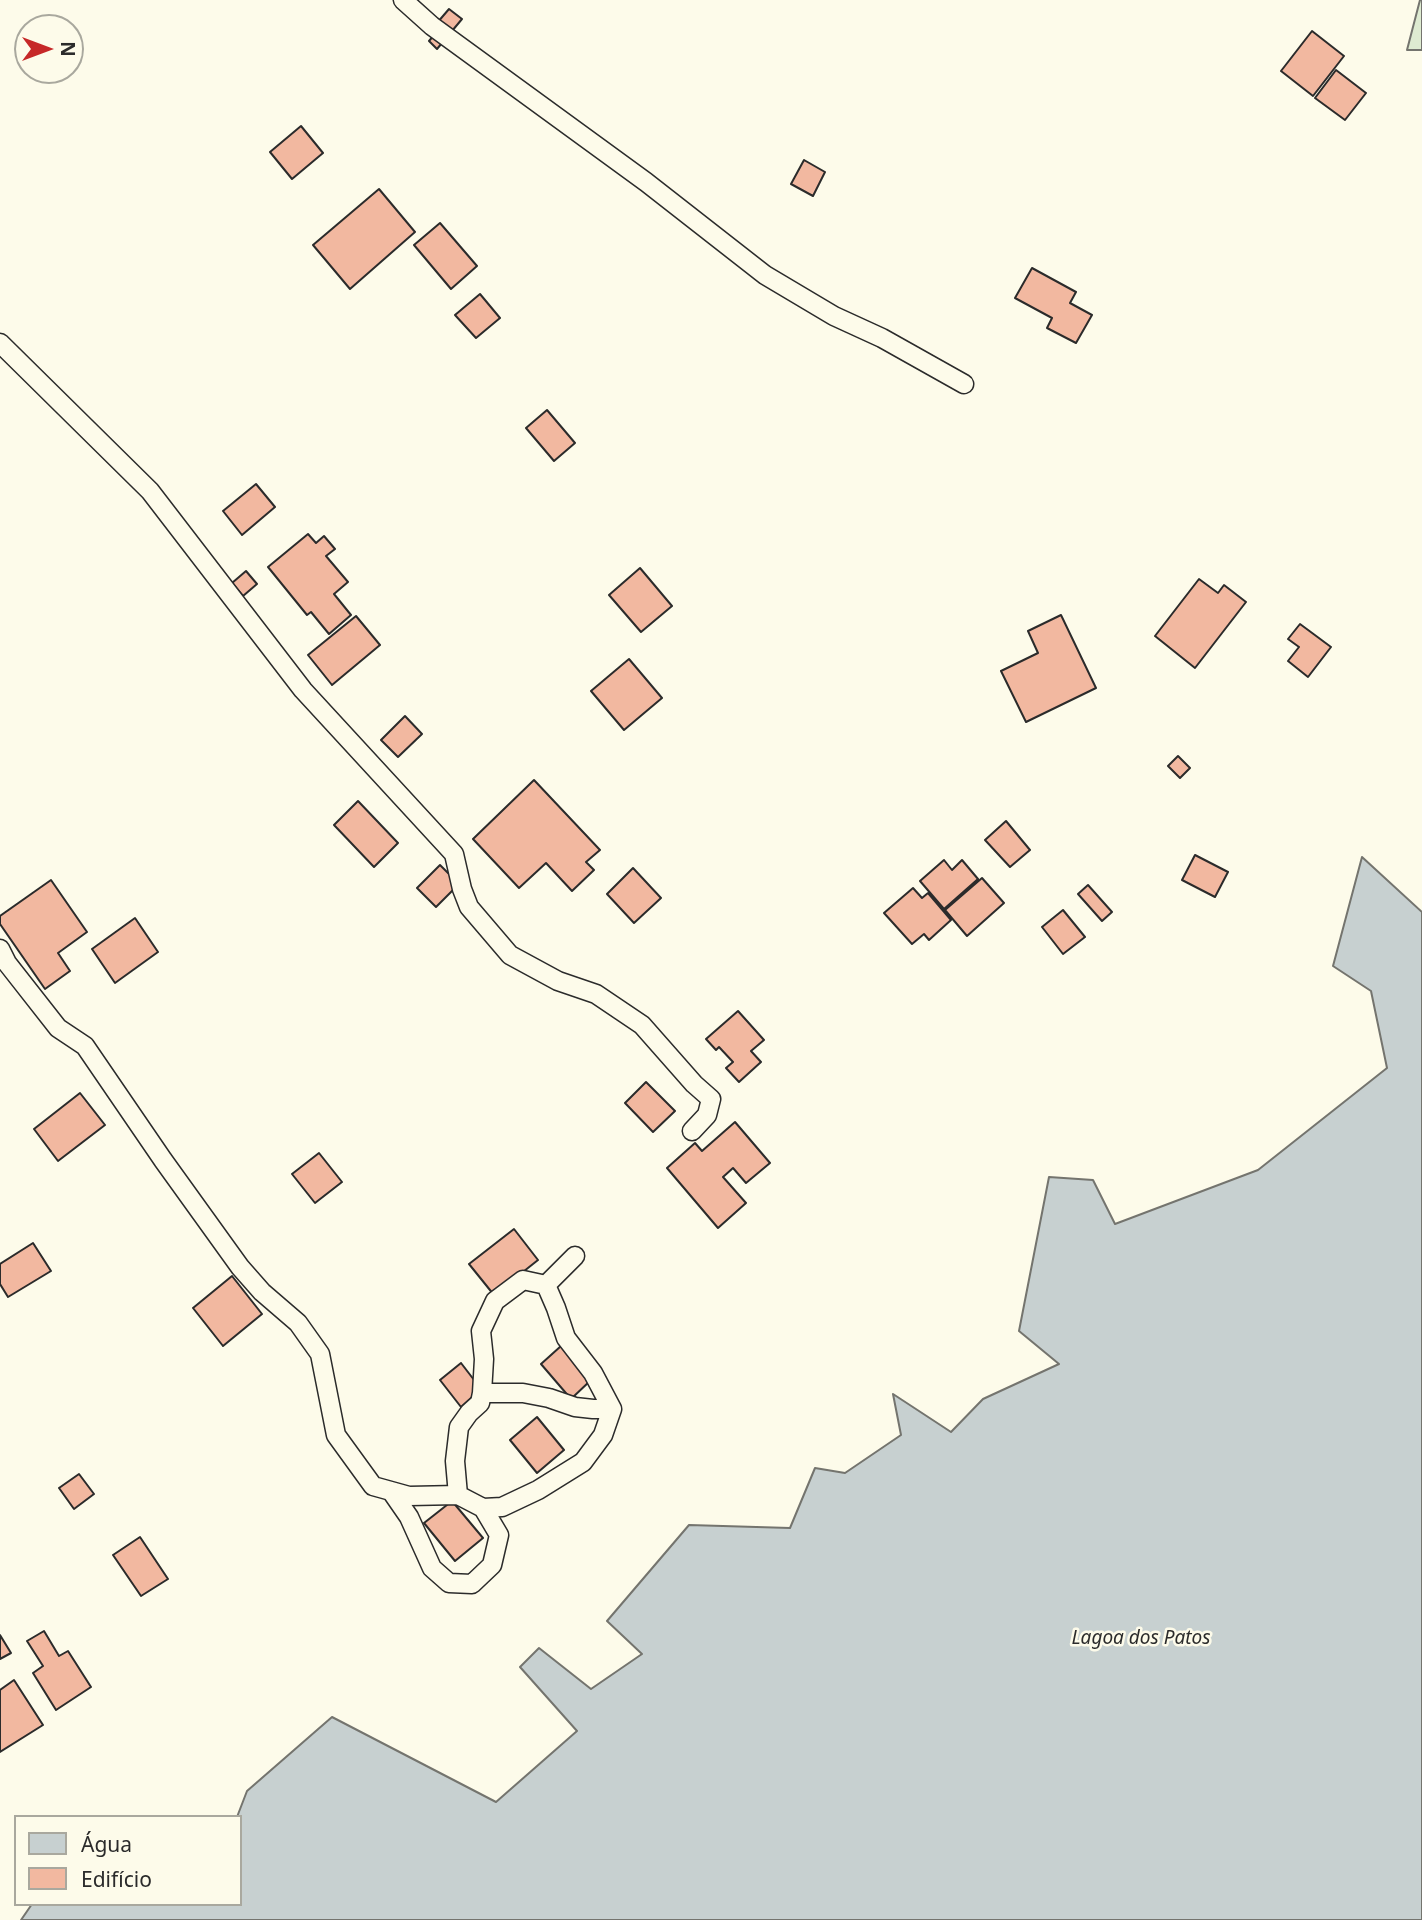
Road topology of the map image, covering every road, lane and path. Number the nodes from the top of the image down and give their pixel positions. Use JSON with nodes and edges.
{"nodes":[{"id":1,"x":403,"y":0,"type":"edge"},
{"id":2,"x":0,"y":343,"type":"edge"},
{"id":3,"x":964,"y":384,"type":"dead end"},
{"id":4,"x":0,"y":949,"type":"edge"},
{"id":5,"x":692,"y":1131,"type":"dead end"},
{"id":6,"x":575,"y":1256,"type":"dead end"},
{"id":7,"x":546,"y":1286,"type":"junction"},
{"id":8,"x":482,"y":1393,"type":"junction"},
{"id":9,"x":612,"y":1409,"type":"junction"},
{"id":10,"x":391,"y":1491,"type":"junction"},
{"id":11,"x":458,"y":1495,"type":"junction"},
{"id":12,"x":483,"y":1508,"type":"junction"}],
"edges":[{"from":1,"to":3,"type":"lane"},
{"from":2,"to":5,"type":"lane"},
{"from":4,"to":10,"type":"lane"},
{"from":6,"to":7,"type":"lane"},
{"from":7,"to":8,"type":"lane"},
{"from":7,"to":9,"type":"lane"},
{"from":8,"to":9,"type":"lane"},
{"from":8,"to":11,"type":"lane"},
{"from":9,"to":12,"type":"lane"},
{"from":10,"to":11,"type":"lane"},
{"from":10,"to":12,"type":"lane"},
{"from":11,"to":12,"type":"lane"}]}
